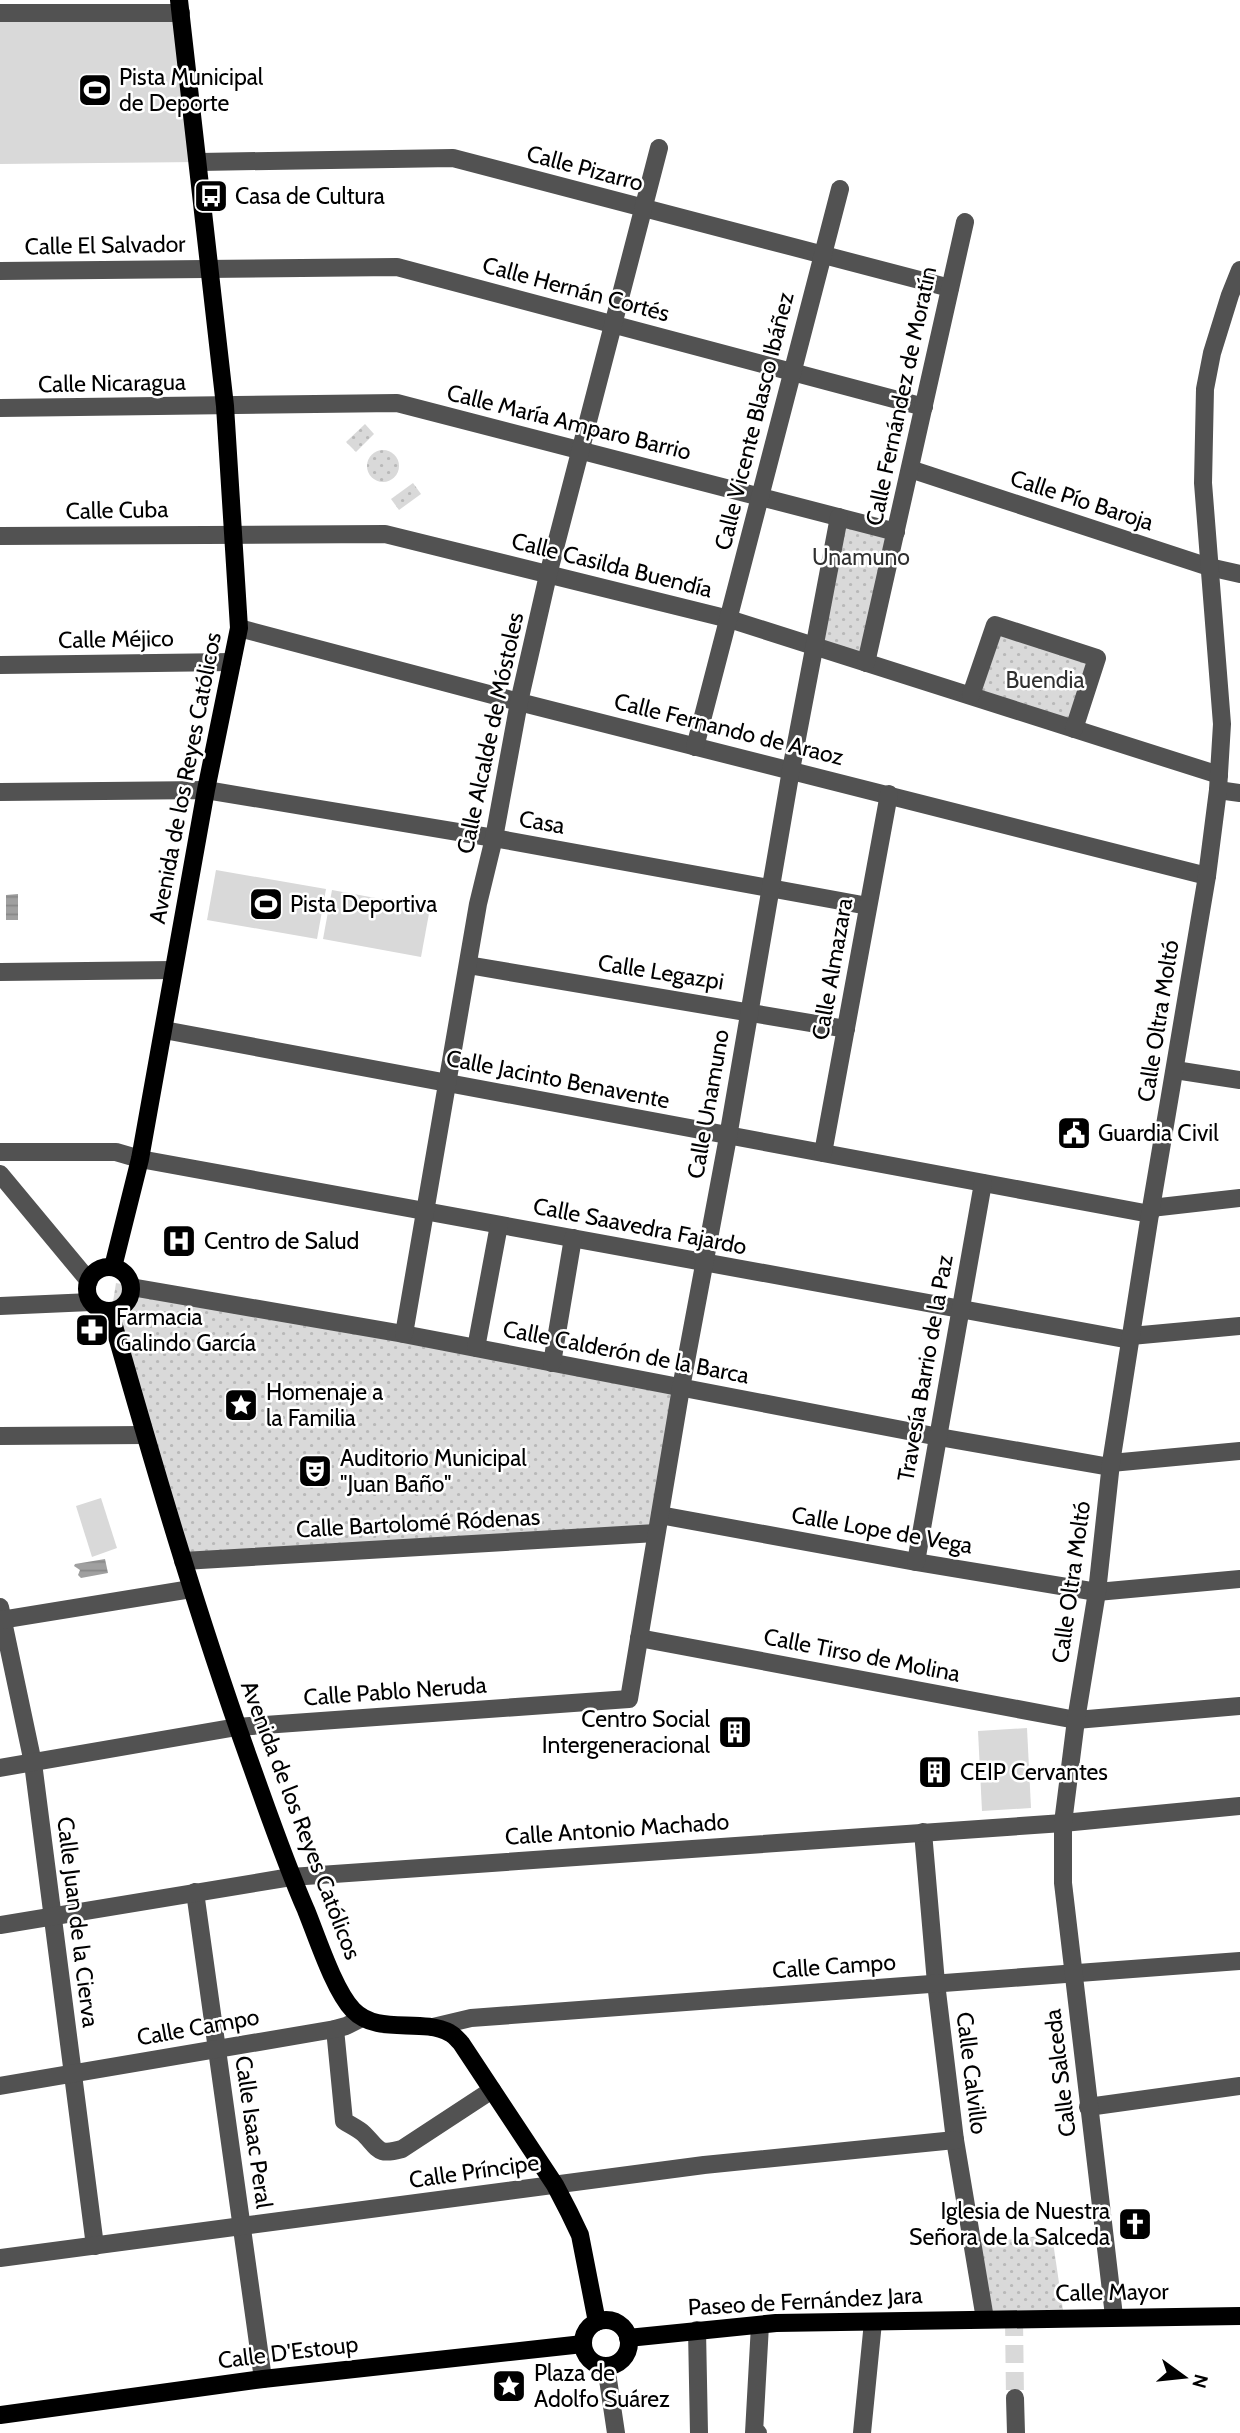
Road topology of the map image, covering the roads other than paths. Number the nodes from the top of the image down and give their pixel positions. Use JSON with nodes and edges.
{"nodes":[{"id":1,"x":180,"y":7,"type":"edge"},
{"id":2,"x":0,"y":13,"type":"edge"},
{"id":3,"x":659,"y":148,"type":"dead end"},
{"id":4,"x":199,"y":162,"type":"junction"},
{"id":5,"x":840,"y":189,"type":"dead end"},
{"id":6,"x":643,"y":208,"type":"junction"},
{"id":7,"x":965,"y":222,"type":"dead end"},
{"id":8,"x":821,"y":255,"type":"junction"},
{"id":9,"x":209,"y":269,"type":"junction"},
{"id":10,"x":1240,"y":270,"type":"edge"},
{"id":11,"x":0,"y":271,"type":"edge"},
{"id":12,"x":950,"y":288,"type":"junction"},
{"id":13,"x":1235,"y":295,"type":"edge"},
{"id":14,"x":614,"y":325,"type":"junction"},
{"id":15,"x":792,"y":372,"type":"junction"},
{"id":16,"x":225,"y":406,"type":"junction"},
{"id":17,"x":924,"y":407,"type":"junction"},
{"id":18,"x":0,"y":408,"type":"edge"},
{"id":19,"x":582,"y":450,"type":"junction"},
{"id":20,"x":910,"y":469,"type":"junction"},
{"id":21,"x":761,"y":496,"type":"junction"},
{"id":22,"x":839,"y":517,"type":"junction"},
{"id":23,"x":896,"y":532,"type":"junction"},
{"id":24,"x":234,"y":534,"type":"junction"},
{"id":25,"x":0,"y":536,"type":"edge"},
{"id":26,"x":1209,"y":567,"type":"junction"},
{"id":27,"x":1240,"y":574,"type":"edge"},
{"id":28,"x":548,"y":575,"type":"junction"},
{"id":29,"x":729,"y":619,"type":"junction"},
{"id":30,"x":239,"y":628,"type":"junction"},
{"id":31,"x":814,"y":646,"type":"junction"},
{"id":32,"x":232,"y":663,"type":"junction"},
{"id":33,"x":866,"y":663,"type":"junction"},
{"id":34,"x":0,"y":665,"type":"edge"},
{"id":35,"x":971,"y":695,"type":"junction"},
{"id":36,"x":519,"y":702,"type":"junction"},
{"id":37,"x":1074,"y":729,"type":"junction"},
{"id":38,"x":695,"y":747,"type":"junction"},
{"id":39,"x":791,"y":769,"type":"junction"},
{"id":40,"x":1219,"y":782,"type":"junction"},
{"id":41,"x":206,"y":790,"type":"junction"},
{"id":42,"x":0,"y":792,"type":"edge"},
{"id":43,"x":1240,"y":793,"type":"edge"},
{"id":44,"x":889,"y":794,"type":"junction"},
{"id":45,"x":494,"y":838,"type":"junction"},
{"id":46,"x":1207,"y":876,"type":"junction"},
{"id":47,"x":770,"y":887,"type":"junction"},
{"id":48,"x":868,"y":906,"type":"junction"},
{"id":49,"x":468,"y":965,"type":"junction"},
{"id":50,"x":173,"y":970,"type":"junction"},
{"id":51,"x":0,"y":972,"type":"edge"},
{"id":52,"x":749,"y":1012,"type":"junction"},
{"id":53,"x":846,"y":1029,"type":"junction"},
{"id":54,"x":164,"y":1030,"type":"junction"},
{"id":55,"x":1175,"y":1070,"type":"junction"},
{"id":56,"x":1240,"y":1080,"type":"edge"},
{"id":57,"x":447,"y":1083,"type":"junction"},
{"id":58,"x":728,"y":1137,"type":"junction"},
{"id":59,"x":0,"y":1152,"type":"edge"},
{"id":60,"x":823,"y":1153,"type":"junction"},
{"id":61,"x":140,"y":1159,"type":"junction"},
{"id":62,"x":0,"y":1174,"type":"edge"},
{"id":63,"x":984,"y":1183,"type":"junction"},
{"id":64,"x":1240,"y":1198,"type":"edge"},
{"id":65,"x":1150,"y":1211,"type":"junction"},
{"id":66,"x":426,"y":1212,"type":"junction"},
{"id":67,"x":499,"y":1225,"type":"junction"},
{"id":68,"x":573,"y":1238,"type":"junction"},
{"id":69,"x":704,"y":1263,"type":"junction"},
{"id":70,"x":113,"y":1267,"type":"junction"},
{"id":71,"x":89,"y":1281,"type":"junction"},
{"id":72,"x":131,"y":1287,"type":"junction"},
{"id":73,"x":91,"y":1302,"type":"junction"},
{"id":74,"x":0,"y":1306,"type":"edge"},
{"id":75,"x":960,"y":1310,"type":"junction"},
{"id":76,"x":110,"y":1311,"type":"junction"},
{"id":77,"x":1240,"y":1326,"type":"edge"},
{"id":78,"x":404,"y":1335,"type":"junction"},
{"id":79,"x":1131,"y":1338,"type":"junction"},
{"id":80,"x":476,"y":1349,"type":"junction"},
{"id":81,"x":552,"y":1363,"type":"junction"},
{"id":82,"x":681,"y":1388,"type":"junction"},
{"id":83,"x":145,"y":1435,"type":"junction"},
{"id":84,"x":0,"y":1436,"type":"edge"},
{"id":85,"x":939,"y":1437,"type":"junction"},
{"id":86,"x":1240,"y":1451,"type":"edge"},
{"id":87,"x":1111,"y":1465,"type":"junction"},
{"id":88,"x":660,"y":1515,"type":"junction"},
{"id":89,"x":656,"y":1533,"type":"junction"},
{"id":90,"x":183,"y":1561,"type":"junction"},
{"id":91,"x":916,"y":1562,"type":"junction"},
{"id":92,"x":1240,"y":1579,"type":"edge"},
{"id":93,"x":191,"y":1589,"type":"junction"},
{"id":94,"x":1097,"y":1592,"type":"junction"},
{"id":95,"x":1,"y":1615,"type":"edge"},
{"id":96,"x":639,"y":1638,"type":"junction"},
{"id":97,"x":629,"y":1699,"type":"joint"},
{"id":98,"x":1240,"y":1706,"type":"edge"},
{"id":99,"x":1076,"y":1720,"type":"junction"},
{"id":100,"x":237,"y":1727,"type":"junction"},
{"id":101,"x":33,"y":1763,"type":"junction"},
{"id":102,"x":0,"y":1768,"type":"edge"},
{"id":103,"x":1240,"y":1806,"type":"edge"},
{"id":104,"x":1063,"y":1823,"type":"junction"},
{"id":105,"x":923,"y":1832,"type":"junction"},
{"id":106,"x":291,"y":1877,"type":"junction"},
{"id":107,"x":195,"y":1892,"type":"junction"},
{"id":108,"x":53,"y":1916,"type":"junction"},
{"id":109,"x":0,"y":1925,"type":"edge"},
{"id":110,"x":1240,"y":1961,"type":"edge"},
{"id":111,"x":1072,"y":1973,"type":"junction"},
{"id":112,"x":936,"y":1983,"type":"junction"},
{"id":113,"x":362,"y":2018,"type":"junction"},
{"id":114,"x":335,"y":2028,"type":"junction"},
{"id":115,"x":433,"y":2028,"type":"junction"},
{"id":116,"x":218,"y":2050,"type":"junction"},
{"id":117,"x":73,"y":2074,"type":"junction"},
{"id":118,"x":0,"y":2086,"type":"edge"},
{"id":119,"x":1240,"y":2086,"type":"edge"},
{"id":120,"x":492,"y":2090,"type":"junction"},
{"id":121,"x":1088,"y":2107,"type":"junction"},
{"id":122,"x":955,"y":2140,"type":"junction"},
{"id":123,"x":555,"y":2185,"type":"junction"},
{"id":124,"x":242,"y":2227,"type":"junction"},
{"id":125,"x":95,"y":2246,"type":"junction"},
{"id":126,"x":0,"y":2259,"type":"edge"},
{"id":127,"x":1114,"y":2316,"type":"junction"},
{"id":128,"x":1240,"y":2316,"type":"edge"},
{"id":129,"x":985,"y":2319,"type":"junction"},
{"id":130,"x":597,"y":2322,"type":"junction"},
{"id":131,"x":873,"y":2322,"type":"junction"},
{"id":132,"x":760,"y":2325,"type":"junction"},
{"id":133,"x":697,"y":2330,"type":"junction"},
{"id":134,"x":628,"y":2338,"type":"junction"},
{"id":135,"x":583,"y":2344,"type":"junction"},
{"id":136,"x":606,"y":2366,"type":"junction"},
{"id":137,"x":263,"y":2379,"type":"junction"},
{"id":138,"x":1015,"y":2398,"type":"tunnel mouth"},
{"id":139,"x":0,"y":2414,"type":"edge"},
{"id":140,"x":616,"y":2433,"type":"edge"},
{"id":141,"x":699,"y":2433,"type":"edge"},
{"id":142,"x":758,"y":2433,"type":"edge"},
{"id":143,"x":862,"y":2433,"type":"edge"},
{"id":144,"x":1016,"y":2433,"type":"edge"}],
"edges":[{"from":1,"to":2,"type":"street"},
{"from":1,"to":4,"type":"main road","name":"Avenida de los Reyes Católicos"},
{"from":3,"to":6,"type":"street","name":"Calle Alcalde de Móstoles"},
{"from":4,"to":6,"type":"street","name":"Calle Pizarro"},
{"from":4,"to":9,"type":"main road","name":"Avenida de los Reyes Católicos"},
{"from":5,"to":8,"type":"street","name":"Calle Vicente Blasco Ibáñez"},
{"from":6,"to":8,"type":"street","name":"Calle Pizarro"},
{"from":6,"to":14,"type":"street","name":"Calle Alcalde de Móstoles"},
{"from":7,"to":12,"type":"street","name":"Calle Fernández de Moratín"},
{"from":8,"to":12,"type":"street","name":"Calle Pizarro"},
{"from":8,"to":15,"type":"street","name":"Calle Vicente Blasco Ibáñez"},
{"from":9,"to":11,"type":"street","name":"Calle El Salvador"},
{"from":9,"to":14,"type":"street","name":"Calle Hernán Cortés"},
{"from":9,"to":16,"type":"main road","name":"Avenida de los Reyes Católicos"},
{"from":10,"to":13,"type":"street","name":"Calle Oltra Moltó"},
{"from":12,"to":17,"type":"street","name":"Calle Fernández de Moratín"},
{"from":13,"to":26,"type":"street","name":"Calle Oltra Moltó"},
{"from":14,"to":15,"type":"street","name":"Calle Hernán Cortés"},
{"from":14,"to":19,"type":"street","name":"Calle Alcalde de Móstoles"},
{"from":15,"to":17,"type":"street","name":"Calle Hernán Cortés"},
{"from":15,"to":21,"type":"street","name":"Calle Vicente Blasco Ibáñez"},
{"from":16,"to":18,"type":"street","name":"Calle Nicaragua"},
{"from":16,"to":19,"type":"street","name":"Calle María Amparo Barrio"},
{"from":16,"to":24,"type":"main road","name":"Avenida de los Reyes Católicos"},
{"from":17,"to":20,"type":"street","name":"Calle Fernández de Moratín"},
{"from":19,"to":21,"type":"street","name":"Calle María Amparo Barrio"},
{"from":19,"to":28,"type":"street","name":"Calle Alcalde de Móstoles"},
{"from":20,"to":23,"type":"street","name":"Calle Fernández de Moratín"},
{"from":20,"to":26,"type":"street","name":"Calle Pío Baroja"},
{"from":21,"to":22,"type":"street","name":"Calle María Amparo Barrio"},
{"from":21,"to":29,"type":"street","name":"Calle Vicente Blasco Ibáñez"},
{"from":22,"to":23,"type":"street","name":"Calle María Amparo Barrio"},
{"from":22,"to":31,"type":"street","name":"Calle Unamuno"},
{"from":23,"to":33,"type":"street","name":"Calle Fernández de Moratín"},
{"from":24,"to":25,"type":"street","name":"Calle Cuba"},
{"from":24,"to":28,"type":"street","name":"Calle Casilda Buendía"},
{"from":24,"to":30,"type":"main road","name":"Avenida de los Reyes Católicos"},
{"from":26,"to":27,"type":"street","name":"Calle Pío Baroja"},
{"from":26,"to":40,"type":"street","name":"Calle Oltra Moltó"},
{"from":28,"to":29,"type":"street","name":"Calle Casilda Buendía"},
{"from":28,"to":36,"type":"street","name":"Calle Alcalde de Móstoles"},
{"from":29,"to":31,"type":"street","name":"Calle Casilda Buendía"},
{"from":29,"to":38,"type":"street","name":"Calle Vicente Blasco Ibáñez"},
{"from":30,"to":32,"type":"main road","name":"Avenida de los Reyes Católicos"},
{"from":30,"to":36,"type":"street","name":"Calle Fernando de Araoz"},
{"from":31,"to":33,"type":"street","name":"Calle Casilda Buendía"},
{"from":31,"to":39,"type":"street","name":"Calle Unamuno"},
{"from":32,"to":34,"type":"street","name":"Calle Méjico"},
{"from":32,"to":41,"type":"main road","name":"Avenida de los Reyes Católicos"},
{"from":33,"to":35,"type":"street","name":"Calle Casilda Buendía"},
{"from":35,"to":37,"type":"street","name":"Calle Casilda Buendía"},
{"from":35,"to":37,"type":"street"},
{"from":36,"to":38,"type":"street","name":"Calle Fernando de Araoz"},
{"from":36,"to":45,"type":"street","name":"Calle Alcalde de Móstoles"},
{"from":37,"to":40,"type":"street","name":"Calle Casilda Buendía"},
{"from":38,"to":39,"type":"street","name":"Calle Fernando de Araoz"},
{"from":39,"to":44,"type":"street","name":"Calle Fernando de Araoz"},
{"from":39,"to":47,"type":"street","name":"Calle Unamuno"},
{"from":40,"to":43,"type":"street","name":"Calle Casilda Buendía"},
{"from":40,"to":46,"type":"street","name":"Calle Oltra Moltó"},
{"from":41,"to":42,"type":"street","name":"Casa"},
{"from":41,"to":45,"type":"street","name":"Casa"},
{"from":41,"to":50,"type":"main road","name":"Avenida de los Reyes Católicos"},
{"from":44,"to":46,"type":"street","name":"Calle Fernando de Araoz"},
{"from":44,"to":48,"type":"street","name":"Calle Almazara"},
{"from":45,"to":47,"type":"street","name":"Casa"},
{"from":45,"to":49,"type":"street","name":"Calle Alcalde de Móstoles"},
{"from":46,"to":55,"type":"street","name":"Calle Oltra Moltó"},
{"from":47,"to":48,"type":"street","name":"Casa"},
{"from":47,"to":52,"type":"street","name":"Calle Unamuno"},
{"from":48,"to":53,"type":"street","name":"Calle Almazara"},
{"from":49,"to":52,"type":"street","name":"Calle Legazpi"},
{"from":49,"to":57,"type":"street","name":"Calle Alcalde de Móstoles"},
{"from":50,"to":51,"type":"street"},
{"from":50,"to":54,"type":"main road","name":"Avenida de los Reyes Católicos"},
{"from":52,"to":53,"type":"street","name":"Calle Legazpi"},
{"from":52,"to":58,"type":"street","name":"Calle Unamuno"},
{"from":53,"to":60,"type":"street","name":"Calle Almazara"},
{"from":54,"to":57,"type":"street","name":"Calle Jacinto Benavente"},
{"from":54,"to":61,"type":"main road","name":"Avenida de los Reyes Católicos"},
{"from":55,"to":56,"type":"street"},
{"from":55,"to":65,"type":"street","name":"Calle Oltra Moltó"},
{"from":57,"to":58,"type":"street","name":"Calle Jacinto Benavente"},
{"from":57,"to":66,"type":"street","name":"Calle Alcalde de Móstoles"},
{"from":58,"to":60,"type":"street","name":"Calle Jacinto Benavente"},
{"from":58,"to":69,"type":"street","name":"Calle Unamuno"},
{"from":59,"to":61,"type":"street","name":"Calle Saavedra Fajardo"},
{"from":60,"to":63,"type":"street","name":"Calle Jacinto Benavente"},
{"from":61,"to":66,"type":"street","name":"Calle Saavedra Fajardo"},
{"from":61,"to":70,"type":"main road","name":"Avenida de los Reyes Católicos"},
{"from":62,"to":71,"type":"street"},
{"from":63,"to":65,"type":"street","name":"Calle Jacinto Benavente"},
{"from":63,"to":75,"type":"street","name":"Travesía Barrio de la Paz"},
{"from":64,"to":65,"type":"street","name":"Calle Jacinto Benavente"},
{"from":65,"to":79,"type":"street","name":"Calle Oltra Moltó"},
{"from":66,"to":67,"type":"street","name":"Calle Saavedra Fajardo"},
{"from":66,"to":78,"type":"street","name":"Calle Alcalde de Móstoles"},
{"from":67,"to":68,"type":"street","name":"Calle Saavedra Fajardo"},
{"from":67,"to":80,"type":"street"},
{"from":68,"to":69,"type":"street","name":"Calle Saavedra Fajardo"},
{"from":68,"to":81,"type":"street"},
{"from":69,"to":75,"type":"street","name":"Calle Saavedra Fajardo"},
{"from":69,"to":82,"type":"street","name":"Calle Unamuno"},
{"from":70,"to":71,"type":"main road"},
{"from":70,"to":72,"type":"main road"},
{"from":71,"to":73,"type":"main road"},
{"from":72,"to":76,"type":"main road"},
{"from":72,"to":78,"type":"street","name":"Calle Calderón de la Barca"},
{"from":73,"to":74,"type":"street"},
{"from":73,"to":76,"type":"main road"},
{"from":75,"to":79,"type":"street","name":"Calle Saavedra Fajardo"},
{"from":75,"to":85,"type":"street","name":"Travesía Barrio de la Paz"},
{"from":76,"to":83,"type":"main road","name":"Avenida de los Reyes Católicos"},
{"from":77,"to":79,"type":"street","name":"Calle Saavedra Fajardo"},
{"from":78,"to":80,"type":"street","name":"Calle Calderón de la Barca"},
{"from":79,"to":87,"type":"street","name":"Calle Oltra Moltó"},
{"from":80,"to":81,"type":"street","name":"Calle Calderón de la Barca"},
{"from":81,"to":82,"type":"street","name":"Calle Calderón de la Barca"},
{"from":82,"to":85,"type":"street","name":"Calle Calderón de la Barca"},
{"from":82,"to":88,"type":"street","name":"Calle Unamuno"},
{"from":83,"to":84,"type":"street"},
{"from":83,"to":90,"type":"main road","name":"Avenida de los Reyes Católicos"},
{"from":85,"to":87,"type":"street","name":"Calle Calderón de la Barca"},
{"from":85,"to":91,"type":"street","name":"Travesía Barrio de la Paz"},
{"from":86,"to":87,"type":"street","name":"Calle Calderón de la Barca"},
{"from":87,"to":94,"type":"street","name":"Calle Oltra Moltó"},
{"from":88,"to":89,"type":"street","name":"Calle Unamuno"},
{"from":88,"to":91,"type":"street","name":"Calle Lope de Vega"},
{"from":89,"to":90,"type":"street","name":"Calle Bartolomé Ródenas"},
{"from":89,"to":96,"type":"street","name":"Calle Unamuno"},
{"from":90,"to":93,"type":"main road","name":"Avenida de los Reyes Católicos"},
{"from":91,"to":94,"type":"street","name":"Calle Lope de Vega"},
{"from":92,"to":94,"type":"street","name":"Calle Lope de Vega"},
{"from":93,"to":95,"type":"street"},
{"from":93,"to":100,"type":"main road","name":"Avenida de los Reyes Católicos"},
{"from":94,"to":99,"type":"street","name":"Calle Oltra Moltó"},
{"from":95,"to":101,"type":"street","name":"Calle Juan de la Cierva"},
{"from":96,"to":97,"type":"street","name":"Calle Unamuno"},
{"from":96,"to":99,"type":"street","name":"Calle Tirso de Molina"},
{"from":97,"to":100,"type":"street","name":"Calle Pablo Neruda"},
{"from":98,"to":99,"type":"street","name":"Calle Tirso de Molina"},
{"from":99,"to":104,"type":"street","name":"Calle Oltra Moltó"},
{"from":100,"to":101,"type":"street","name":"Calle Pablo Neruda"},
{"from":100,"to":106,"type":"main road","name":"Avenida de los Reyes Católicos"},
{"from":101,"to":102,"type":"street","name":"Calle Pablo Neruda"},
{"from":101,"to":108,"type":"street","name":"Calle Juan de la Cierva"},
{"from":103,"to":104,"type":"street","name":"Calle Antonio Machado"},
{"from":104,"to":105,"type":"street","name":"Calle Antonio Machado"},
{"from":104,"to":111,"type":"street","name":"Calle Salceda"},
{"from":105,"to":106,"type":"street","name":"Calle Antonio Machado"},
{"from":105,"to":112,"type":"street","name":"Calle Calvillo"},
{"from":106,"to":107,"type":"street","name":"Calle Antonio Machado"},
{"from":106,"to":113,"type":"main road","name":"Avenida de los Reyes Católicos"},
{"from":107,"to":108,"type":"street","name":"Calle Antonio Machado"},
{"from":107,"to":116,"type":"street","name":"Calle Isaac Peral"},
{"from":108,"to":109,"type":"street","name":"Calle Antonio Machado"},
{"from":108,"to":117,"type":"street","name":"Calle Juan de la Cierva"},
{"from":110,"to":111,"type":"street","name":"Calle Campo"},
{"from":111,"to":112,"type":"street","name":"Calle Campo"},
{"from":111,"to":121,"type":"street","name":"Calle Salceda"},
{"from":112,"to":115,"type":"street","name":"Calle Campo"},
{"from":112,"to":122,"type":"street","name":"Calle Calvillo"},
{"from":113,"to":114,"type":"street","name":"Calle Campo"},
{"from":113,"to":115,"type":"main road"},
{"from":114,"to":116,"type":"street","name":"Calle Campo"},
{"from":114,"to":120,"type":"street"},
{"from":115,"to":120,"type":"main road"},
{"from":116,"to":117,"type":"street","name":"Calle Campo"},
{"from":116,"to":124,"type":"street","name":"Calle Isaac Peral"},
{"from":117,"to":118,"type":"street","name":"Calle Campo"},
{"from":117,"to":125,"type":"street","name":"Calle Juan de la Cierva"},
{"from":119,"to":121,"type":"street"},
{"from":120,"to":123,"type":"main road"},
{"from":121,"to":127,"type":"street","name":"Calle Salceda"},
{"from":122,"to":123,"type":"street","name":"Calle Príncipe"},
{"from":122,"to":129,"type":"street","name":"Calle Calvillo"},
{"from":123,"to":124,"type":"street","name":"Calle Príncipe"},
{"from":123,"to":130,"type":"main road"},
{"from":124,"to":125,"type":"street","name":"Calle Príncipe"},
{"from":124,"to":137,"type":"street","name":"Calle Isaac Peral"},
{"from":125,"to":126,"type":"street","name":"Calle Príncipe"},
{"from":127,"to":128,"type":"main road","name":"Calle Mayor"},
{"from":127,"to":129,"type":"main road","name":"Calle Mayor"},
{"from":129,"to":131,"type":"main road","name":"Paseo de Fernández Jara"},
{"from":130,"to":134,"type":"main road"},
{"from":130,"to":135,"type":"main road"},
{"from":131,"to":132,"type":"main road","name":"Paseo de Fernández Jara"},
{"from":131,"to":143,"type":"street"},
{"from":132,"to":133,"type":"main road","name":"Paseo de Fernández Jara"},
{"from":132,"to":142,"type":"street"},
{"from":133,"to":134,"type":"main road","name":"Paseo de Fernández Jara"},
{"from":133,"to":141,"type":"street"},
{"from":134,"to":136,"type":"main road"},
{"from":135,"to":136,"type":"main road"},
{"from":135,"to":137,"type":"main road","name":"Calle D'Estoup"},
{"from":136,"to":140,"type":"street"},
{"from":137,"to":139,"type":"main road","name":"Calle D'Estoup"},
{"from":138,"to":144,"type":"street"}]}
